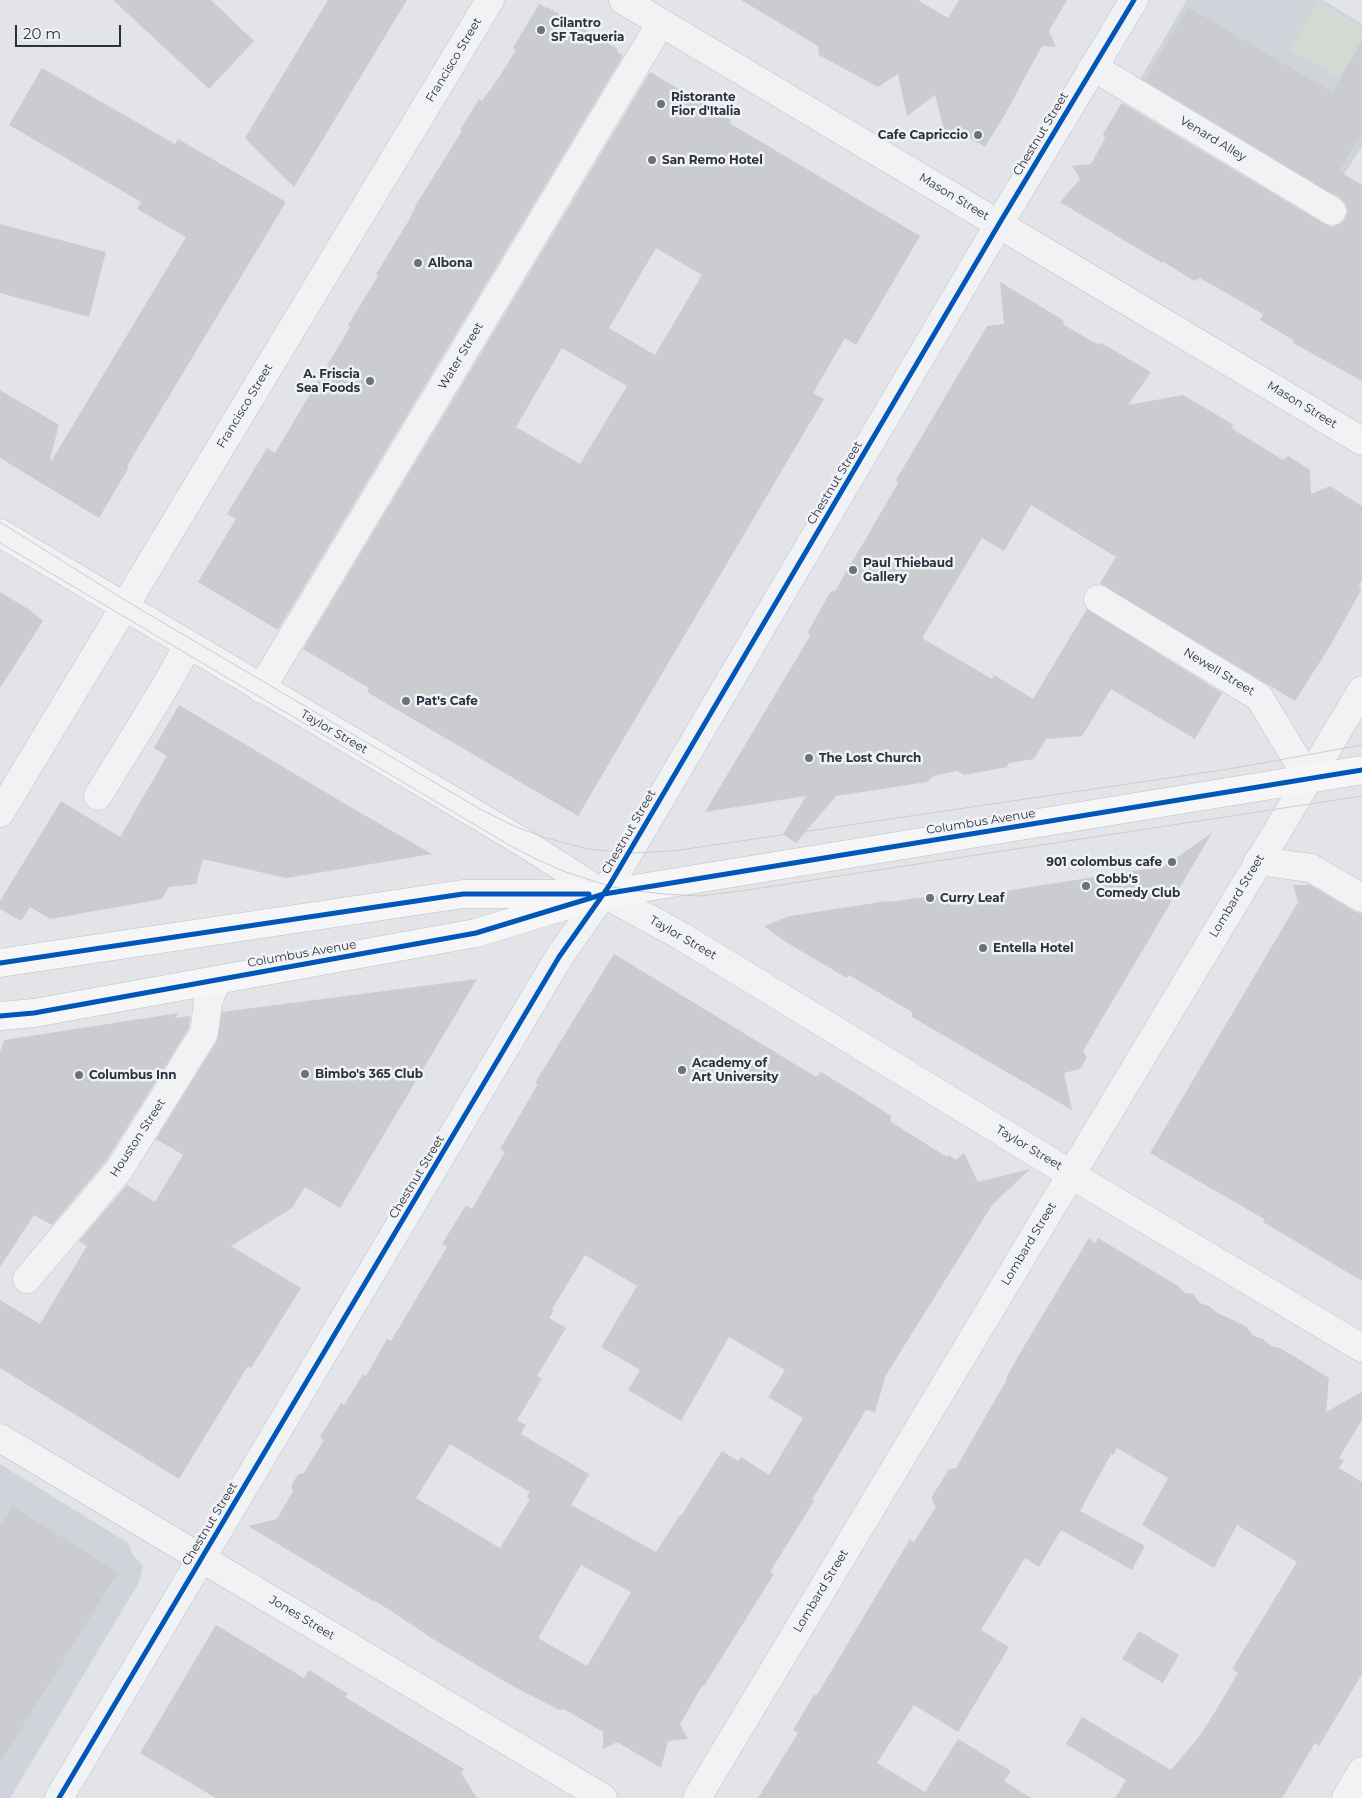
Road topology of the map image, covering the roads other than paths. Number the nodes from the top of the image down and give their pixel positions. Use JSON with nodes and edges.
{"nodes":[{"id":1,"x":490,"y":0,"type":"edge"},
{"id":2,"x":623,"y":0,"type":"edge"},
{"id":3,"x":1134,"y":0,"type":"edge"},
{"id":4,"x":661,"y":22,"type":"junction"},
{"id":5,"x":1094,"y":67,"type":"junction"},
{"id":6,"x":1332,"y":211,"type":"dead end"},
{"id":7,"x":999,"y":224,"type":"junction"},
{"id":8,"x":1362,"y":441,"type":"edge"},
{"id":9,"x":0,"y":534,"type":"edge"},
{"id":10,"x":1098,"y":598,"type":"dead end"},
{"id":11,"x":124,"y":607,"type":"junction"},
{"id":12,"x":188,"y":645,"type":"junction"},
{"id":13,"x":261,"y":689,"type":"junction"},
{"id":14,"x":1362,"y":690,"type":"edge"},
{"id":15,"x":1362,"y":770,"type":"edge"},
{"id":16,"x":1308,"y":778,"type":"junction"},
{"id":17,"x":98,"y":796,"type":"dead end"},
{"id":18,"x":0,"y":813,"type":"edge"},
{"id":19,"x":1258,"y":861,"type":"junction"},
{"id":20,"x":604,"y":894,"type":"junction"},
{"id":21,"x":1362,"y":898,"type":"edge"},
{"id":22,"x":0,"y":963,"type":"edge"},
{"id":23,"x":217,"y":980,"type":"junction"},
{"id":24,"x":0,"y":1016,"type":"edge"},
{"id":25,"x":1071,"y":1174,"type":"junction"},
{"id":26,"x":27,"y":1279,"type":"dead end"},
{"id":27,"x":1362,"y":1348,"type":"edge"},
{"id":28,"x":0,"y":1438,"type":"edge"},
{"id":29,"x":202,"y":1558,"type":"junction"},
{"id":30,"x":1362,"y":1771,"type":"edge"},
{"id":31,"x":59,"y":1798,"type":"edge"},
{"id":32,"x":603,"y":1798,"type":"edge"},
{"id":33,"x":697,"y":1798,"type":"edge"},
{"id":34,"x":1346,"y":1798,"type":"edge"}],
"edges":[{"from":1,"to":11,"type":"street","name":"Francisco Street"},
{"from":2,"to":4,"type":"street","name":"Mason Street"},
{"from":3,"to":5,"type":"street","name":"Chestnut Street"},
{"from":4,"to":7,"type":"street","name":"Mason Street"},
{"from":4,"to":13,"type":"street","name":"Water Street"},
{"from":5,"to":6,"type":"street","name":"Venard Alley"},
{"from":5,"to":7,"type":"street","name":"Chestnut Street"},
{"from":7,"to":8,"type":"street","name":"Mason Street"},
{"from":7,"to":20,"type":"street","name":"Chestnut Street"},
{"from":9,"to":11,"type":"street","name":"Taylor Street"},
{"from":10,"to":16,"type":"street","name":"Newell Street"},
{"from":11,"to":12,"type":"street","name":"Taylor Street"},
{"from":11,"to":18,"type":"street","name":"Francisco Street"},
{"from":12,"to":13,"type":"street","name":"Taylor Street"},
{"from":12,"to":17,"type":"street"},
{"from":13,"to":20,"type":"street","name":"Taylor Street"},
{"from":14,"to":16,"type":"street","name":"Lombard Street"},
{"from":15,"to":16,"type":"main road","name":"Columbus Avenue"},
{"from":16,"to":19,"type":"street","name":"Lombard Street"},
{"from":16,"to":20,"type":"main road","name":"Columbus Avenue"},
{"from":19,"to":21,"type":"street"},
{"from":19,"to":25,"type":"street","name":"Lombard Street"},
{"from":20,"to":22,"type":"main road","name":"Columbus Avenue"},
{"from":20,"to":23,"type":"main road","name":"Columbus Avenue"},
{"from":20,"to":25,"type":"street","name":"Taylor Street"},
{"from":20,"to":29,"type":"street","name":"Chestnut Street"},
{"from":23,"to":24,"type":"main road","name":"Columbus Avenue"},
{"from":23,"to":26,"type":"street","name":"Houston Street"},
{"from":25,"to":27,"type":"street","name":"Taylor Street"},
{"from":25,"to":33,"type":"street","name":"Lombard Street"},
{"from":28,"to":29,"type":"street","name":"Jones Street"},
{"from":29,"to":31,"type":"street","name":"Chestnut Street"},
{"from":29,"to":32,"type":"street","name":"Jones Street"},
{"from":30,"to":34,"type":"street"}]}
